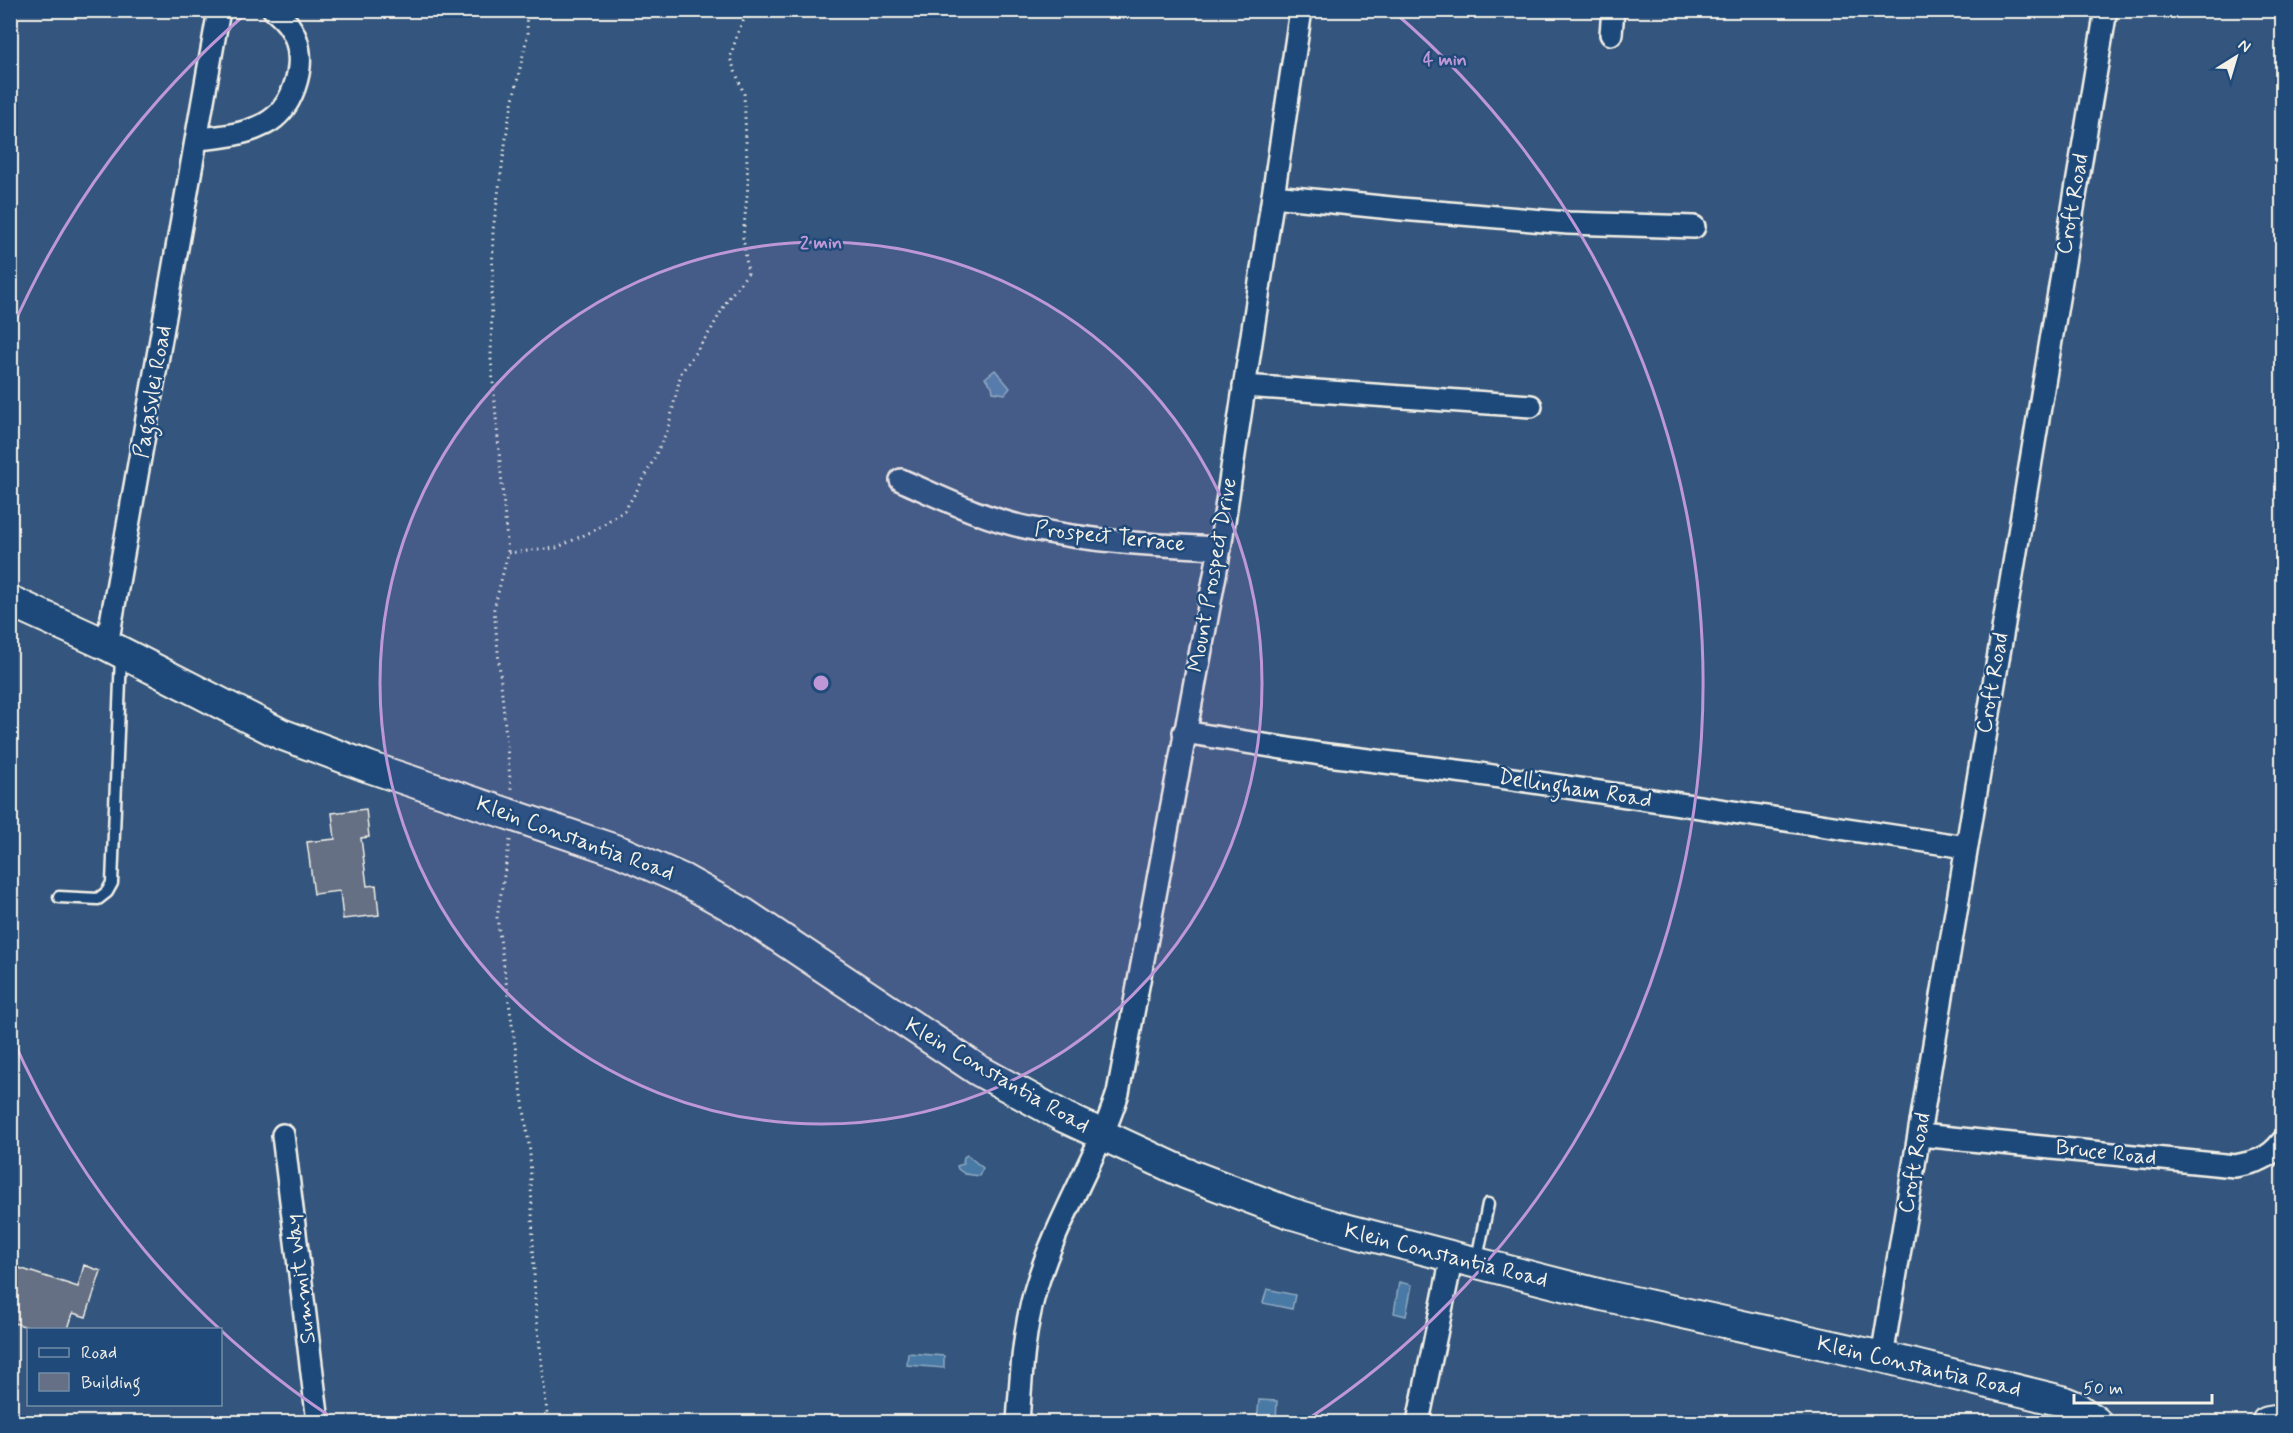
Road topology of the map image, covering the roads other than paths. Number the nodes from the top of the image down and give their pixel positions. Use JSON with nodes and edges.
{"nodes":[{"id":1,"x":219,"y":10,"type":"edge"},
{"id":2,"x":274,"y":10,"type":"edge"},
{"id":3,"x":1301,"y":10,"type":"edge"},
{"id":4,"x":1613,"y":10,"type":"edge"},
{"id":5,"x":2106,"y":10,"type":"edge"},
{"id":6,"x":1611,"y":34,"type":"dead end"},
{"id":7,"x":198,"y":139,"type":"junction"},
{"id":8,"x":1273,"y":196,"type":"junction"},
{"id":9,"x":1694,"y":227,"type":"dead end"},
{"id":10,"x":1244,"y":386,"type":"junction"},
{"id":11,"x":1531,"y":406,"type":"dead end"},
{"id":12,"x":901,"y":480,"type":"dead end"},
{"id":13,"x":1220,"y":548,"type":"junction"},
{"id":14,"x":10,"y":601,"type":"edge"},
{"id":15,"x":114,"y":649,"type":"junction"},
{"id":16,"x":1184,"y":732,"type":"junction"},
{"id":17,"x":1965,"y":847,"type":"junction"},
{"id":18,"x":59,"y":897,"type":"dead end"},
{"id":19,"x":283,"y":1135,"type":"dead end"},
{"id":20,"x":1920,"y":1135,"type":"junction"},
{"id":21,"x":1103,"y":1136,"type":"junction"},
{"id":22,"x":2283,"y":1142,"type":"edge"},
{"id":23,"x":1488,"y":1204,"type":"dead end"},
{"id":24,"x":1464,"y":1260,"type":"junction"},
{"id":25,"x":1882,"y":1357,"type":"junction"},
{"id":26,"x":2044,"y":1397,"type":"junction"},
{"id":27,"x":2283,"y":1420,"type":"edge"},
{"id":28,"x":318,"y":1422,"type":"edge"},
{"id":29,"x":1018,"y":1422,"type":"edge"},
{"id":30,"x":1418,"y":1422,"type":"edge"},
{"id":31,"x":2063,"y":1422,"type":"edge"},
{"id":32,"x":2074,"y":1422,"type":"edge"},
{"id":33,"x":2096,"y":1422,"type":"edge"},
{"id":34,"x":2266,"y":1422,"type":"edge"}],
"edges":[{"from":1,"to":7,"type":"street","name":"Pagasvlei Road"},
{"from":2,"to":7,"type":"street"},
{"from":3,"to":8,"type":"street","name":"Mount Prospect Drive"},
{"from":4,"to":6,"type":"street"},
{"from":5,"to":17,"type":"street","name":"Croft Road"},
{"from":7,"to":15,"type":"street","name":"Pagasvlei Road"},
{"from":8,"to":9,"type":"street"},
{"from":8,"to":10,"type":"street","name":"Mount Prospect Drive"},
{"from":10,"to":11,"type":"street"},
{"from":10,"to":13,"type":"street","name":"Mount Prospect Drive"},
{"from":12,"to":13,"type":"street","name":"Prospect Terrace"},
{"from":13,"to":16,"type":"street","name":"Mount Prospect Drive"},
{"from":14,"to":15,"type":"street","name":"Klein Constantia Road"},
{"from":15,"to":18,"type":"lane"},
{"from":15,"to":21,"type":"street","name":"Klein Constantia Road"},
{"from":16,"to":17,"type":"street","name":"Dellingham Road"},
{"from":16,"to":21,"type":"street","name":"Mount Prospect Drive"},
{"from":17,"to":20,"type":"street","name":"Croft Road"},
{"from":19,"to":28,"type":"street","name":"Summit Way"},
{"from":20,"to":22,"type":"street","name":"Bruce Road"},
{"from":20,"to":25,"type":"street","name":"Croft Road"},
{"from":21,"to":24,"type":"street","name":"Klein Constantia Road"},
{"from":21,"to":29,"type":"street","name":"Mount Prospect Drive"},
{"from":23,"to":24,"type":"lane"},
{"from":24,"to":25,"type":"street","name":"Klein Constantia Road"},
{"from":24,"to":30,"type":"street"},
{"from":25,"to":26,"type":"street","name":"Klein Constantia Road"},
{"from":26,"to":31,"type":"street"},
{"from":26,"to":32,"type":"street","name":"Klein Constantia Road"},
{"from":26,"to":33,"type":"street","name":"Klein Constantia Road"},
{"from":27,"to":34,"type":"street"}]}
